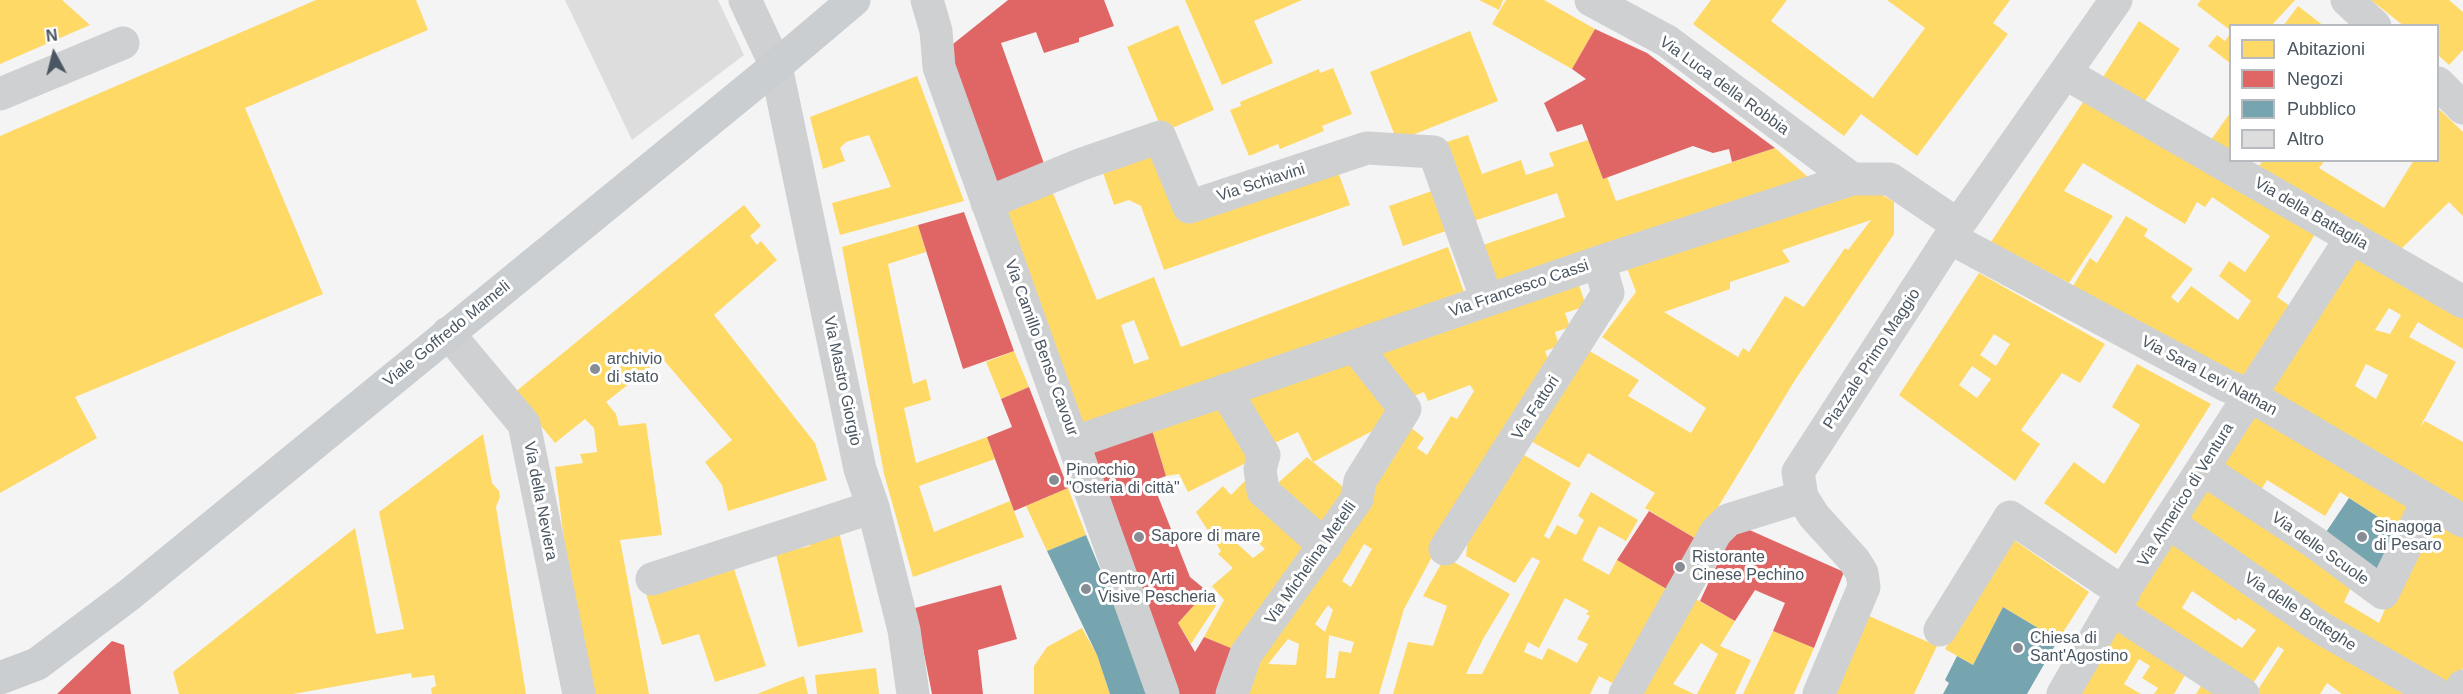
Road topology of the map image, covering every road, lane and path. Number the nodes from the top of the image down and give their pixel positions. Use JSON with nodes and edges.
{"nodes":[{"id":1,"x":745,"y":0,"type":"edge"},
{"id":2,"x":854,"y":0,"type":"edge"},
{"id":3,"x":927,"y":0,"type":"edge"},
{"id":4,"x":1591,"y":0,"type":"edge"},
{"id":5,"x":2116,"y":0,"type":"edge"},
{"id":6,"x":2347,"y":0,"type":"edge"},
{"id":7,"x":2373,"y":24,"type":"edge"},
{"id":8,"x":123,"y":43,"type":"dead end"},
{"id":9,"x":776,"y":66,"type":"junction"},
{"id":10,"x":2066,"y":73,"type":"junction"},
{"id":11,"x":2439,"y":84,"type":"edge"},
{"id":12,"x":0,"y":94,"type":"edge"},
{"id":13,"x":2463,"y":108,"type":"edge"},
{"id":14,"x":1852,"y":179,"type":"junction"},
{"id":15,"x":987,"y":203,"type":"junction"},
{"id":16,"x":1954,"y":231,"type":"junction"},
{"id":17,"x":2352,"y":237,"type":"junction"},
{"id":18,"x":1599,"y":262,"type":"junction"},
{"id":19,"x":1487,"y":300,"type":"junction"},
{"id":20,"x":2463,"y":302,"type":"edge"},
{"id":21,"x":448,"y":333,"type":"junction"},
{"id":22,"x":1355,"y":346,"type":"junction"},
{"id":23,"x":1225,"y":390,"type":"junction"},
{"id":24,"x":2249,"y":395,"type":"junction"},
{"id":25,"x":1075,"y":442,"type":"junction"},
{"id":26,"x":2203,"y":469,"type":"junction"},
{"id":27,"x":1802,"y":497,"type":"junction"},
{"id":28,"x":2427,"y":502,"type":"junction"},
{"id":29,"x":873,"y":507,"type":"junction"},
{"id":30,"x":2463,"y":521,"type":"edge"},
{"id":31,"x":2168,"y":522,"type":"junction"},
{"id":32,"x":1325,"y":546,"type":"junction"},
{"id":33,"x":1445,"y":549,"type":"dead end"},
{"id":34,"x":652,"y":579,"type":"dead end"},
{"id":35,"x":2118,"y":601,"type":"junction"},
{"id":36,"x":1940,"y":630,"type":"dead end"},
{"id":37,"x":37,"y":664,"type":"junction"},
{"id":38,"x":0,"y":678,"type":"edge"},
{"id":39,"x":2463,"y":686,"type":"edge"},
{"id":40,"x":16,"y":694,"type":"edge"},
{"id":41,"x":579,"y":694,"type":"edge"},
{"id":42,"x":913,"y":694,"type":"edge"},
{"id":43,"x":1163,"y":694,"type":"edge"},
{"id":44,"x":1232,"y":694,"type":"edge"},
{"id":45,"x":1625,"y":694,"type":"edge"},
{"id":46,"x":1819,"y":694,"type":"edge"},
{"id":47,"x":2063,"y":694,"type":"edge"},
{"id":48,"x":2243,"y":694,"type":"edge"},
{"id":49,"x":2437,"y":694,"type":"edge"},
{"id":50,"x":2458,"y":694,"type":"edge"}],
"edges":[{"from":1,"to":9,"type":"street","name":"Via Mastro Giorgio"},
{"from":2,"to":9,"type":"main road","name":"Viale Goffredo Mameli"},
{"from":3,"to":15,"type":"street","name":"Via Camillo Benso Cavour"},
{"from":4,"to":14,"type":"street","name":"Via Luca della Robbia"},
{"from":5,"to":10,"type":"street","name":"Piazzale Primo Maggio"},
{"from":6,"to":7,"type":"street"},
{"from":8,"to":12,"type":"street"},
{"from":9,"to":21,"type":"main road","name":"Viale Goffredo Mameli"},
{"from":9,"to":29,"type":"street","name":"Via Mastro Giorgio"},
{"from":10,"to":16,"type":"street","name":"Piazzale Primo Maggio"},
{"from":10,"to":17,"type":"street","name":"Via della Battaglia"},
{"from":11,"to":13,"type":"street"},
{"from":14,"to":16,"type":"street","name":"Via Francesco Cassi"},
{"from":14,"to":18,"type":"street","name":"Via Francesco Cassi"},
{"from":15,"to":19,"type":"street","name":"Via Schiavini"},
{"from":15,"to":25,"type":"street","name":"Via Camillo Benso Cavour"},
{"from":16,"to":24,"type":"street","name":"Via Sara Levi Nathan"},
{"from":16,"to":27,"type":"street","name":"Piazzale Primo Maggio"},
{"from":17,"to":20,"type":"street","name":"Via della Battaglia"},
{"from":17,"to":24,"type":"street","name":"Via Almerico di Ventura"},
{"from":18,"to":19,"type":"street","name":"Via Francesco Cassi"},
{"from":18,"to":33,"type":"street","name":"Via Fattori"},
{"from":19,"to":22,"type":"street","name":"Via Francesco Cassi"},
{"from":21,"to":37,"type":"main road","name":"Viale Goffredo Mameli"},
{"from":21,"to":41,"type":"street","name":"Via della Neviera"},
{"from":22,"to":23,"type":"street","name":"Via Francesco Cassi"},
{"from":22,"to":32,"type":"street","name":"Via Michelina Metelli"},
{"from":23,"to":25,"type":"street","name":"Via Francesco Cassi"},
{"from":23,"to":32,"type":"street"},
{"from":24,"to":26,"type":"street","name":"Via Almerico di Ventura"},
{"from":24,"to":28,"type":"street","name":"Via Sara Levi Nathan"},
{"from":25,"to":43,"type":"street","name":"Via Camillo Benso Cavour"},
{"from":26,"to":28,"type":"street","name":"Via delle Scuole"},
{"from":26,"to":31,"type":"street","name":"Via Almerico di Ventura"},
{"from":27,"to":45,"type":"street"},
{"from":27,"to":46,"type":"street"},
{"from":28,"to":30,"type":"street","name":"Via Sara Levi Nathan"},
{"from":29,"to":34,"type":"street"},
{"from":29,"to":42,"type":"street","name":"Via Mastro Giorgio"},
{"from":31,"to":35,"type":"street","name":"Via Almerico di Ventura"},
{"from":31,"to":49,"type":"street","name":"Via delle Botteghe"},
{"from":32,"to":44,"type":"street","name":"Via Michelina Metelli"},
{"from":35,"to":36,"type":"street"},
{"from":35,"to":47,"type":"street","name":"Via Almerico di Ventura"},
{"from":35,"to":48,"type":"street"},
{"from":37,"to":38,"type":"main road","name":"Viale Goffredo Mameli"},
{"from":37,"to":40,"type":"main road","name":"Viale Goffredo Mameli"},
{"from":39,"to":50,"type":"street"}]}
